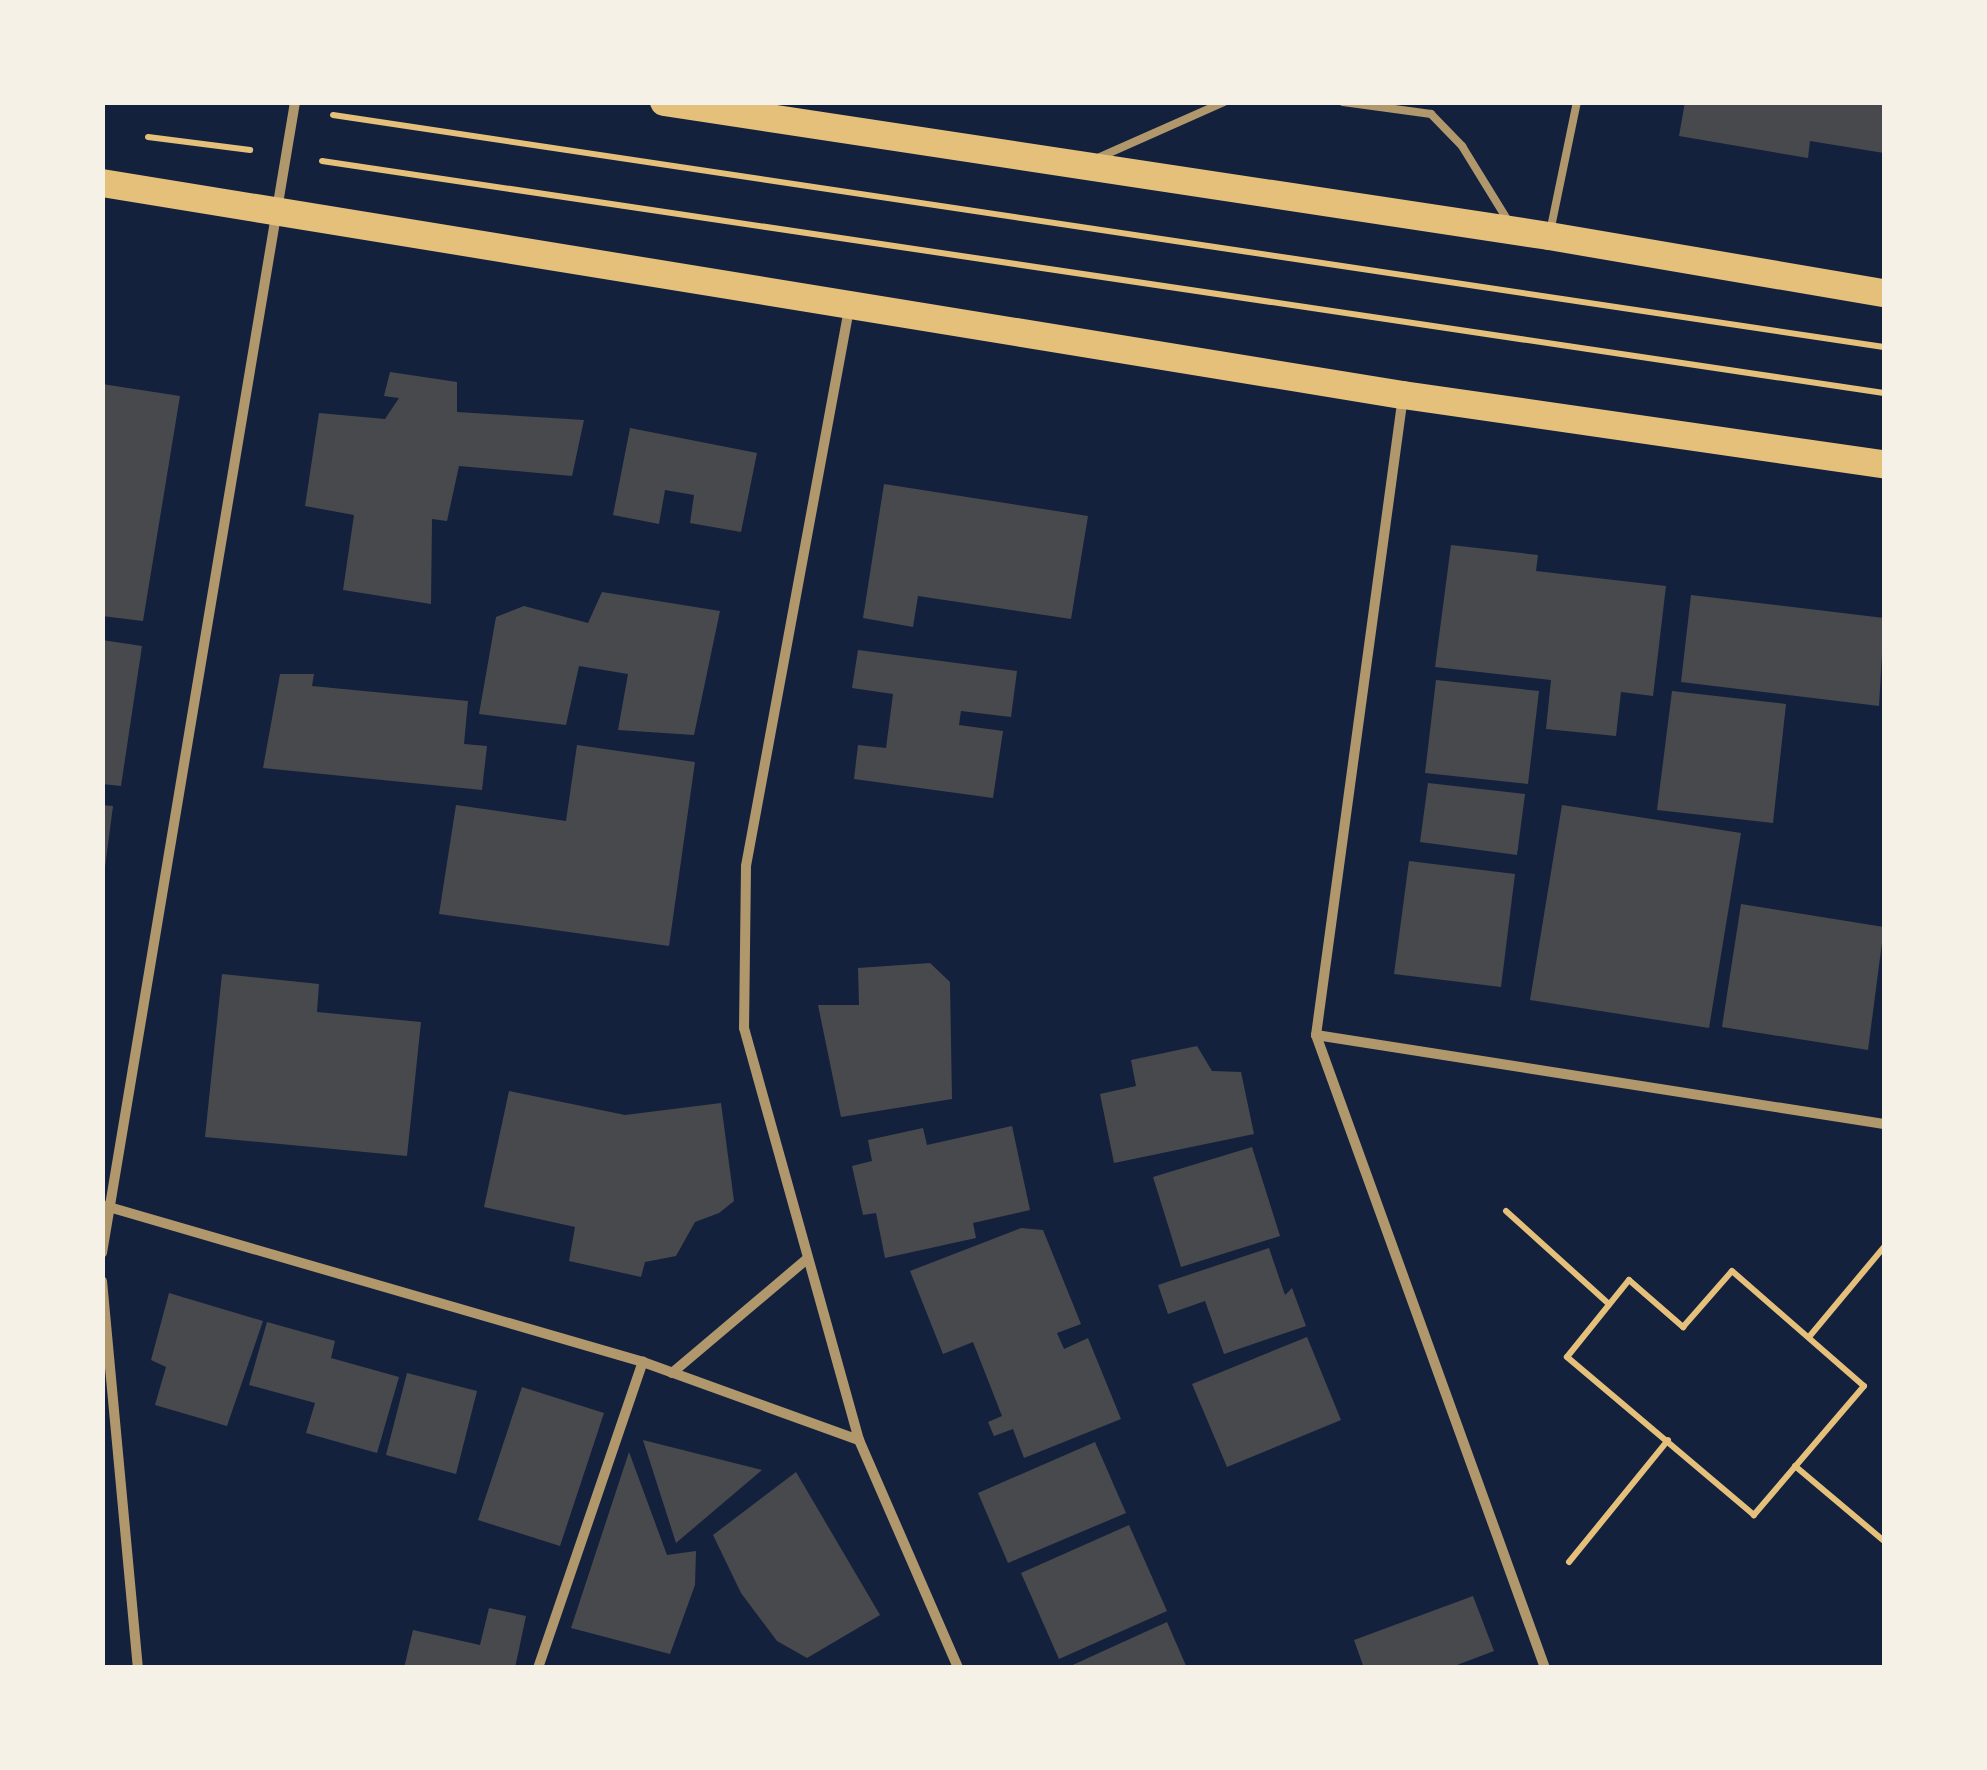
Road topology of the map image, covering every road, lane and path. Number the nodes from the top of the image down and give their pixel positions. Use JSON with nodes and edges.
{"nodes":[{"id":1,"x":664,"y":102,"type":"edge"},
{"id":2,"x":1224,"y":102,"type":"edge"},
{"id":3,"x":1342,"y":102,"type":"edge"},
{"id":4,"x":1577,"y":102,"type":"edge"},
{"id":5,"x":295,"y":106,"type":"edge"},
{"id":6,"x":789,"y":112,"type":"edge"},
{"id":7,"x":138,"y":136,"type":"dead end"},
{"id":8,"x":287,"y":156,"type":"junction"},
{"id":9,"x":1082,"y":165,"type":"junction"},
{"id":10,"x":102,"y":182,"type":"edge"},
{"id":11,"x":277,"y":209,"type":"junction"},
{"id":12,"x":1514,"y":232,"type":"junction"},
{"id":13,"x":1549,"y":236,"type":"junction"},
{"id":14,"x":1884,"y":293,"type":"edge"},
{"id":15,"x":850,"y":305,"type":"junction"},
{"id":16,"x":1884,"y":348,"type":"edge"},
{"id":17,"x":1884,"y":393,"type":"edge"},
{"id":18,"x":1403,"y":395,"type":"junction"},
{"id":19,"x":1884,"y":464,"type":"edge"},
{"id":20,"x":1316,"y":1035,"type":"junction"},
{"id":21,"x":1884,"y":1124,"type":"edge"},
{"id":22,"x":106,"y":1206,"type":"edge"},
{"id":23,"x":1506,"y":1211,"type":"dead end"},
{"id":24,"x":1884,"y":1247,"type":"edge"},
{"id":25,"x":102,"y":1253,"type":"edge"},
{"id":26,"x":808,"y":1258,"type":"junction"},
{"id":27,"x":102,"y":1281,"type":"edge"},
{"id":28,"x":1609,"y":1304,"type":"junction"},
{"id":29,"x":1808,"y":1337,"type":"junction"},
{"id":30,"x":643,"y":1362,"type":"junction"},
{"id":31,"x":672,"y":1373,"type":"junction"},
{"id":32,"x":859,"y":1440,"type":"junction"},
{"id":33,"x":1668,"y":1440,"type":"junction"},
{"id":34,"x":1796,"y":1466,"type":"junction"},
{"id":35,"x":1884,"y":1541,"type":"edge"},
{"id":36,"x":1570,"y":1562,"type":"dead end"},
{"id":37,"x":138,"y":1668,"type":"edge"},
{"id":38,"x":538,"y":1668,"type":"edge"},
{"id":39,"x":958,"y":1668,"type":"edge"},
{"id":40,"x":1545,"y":1668,"type":"edge"}],
"edges":[{"from":1,"to":6,"type":"highway"},
{"from":2,"to":9,"type":"lane"},
{"from":3,"to":12,"type":"lane"},
{"from":4,"to":13,"type":"lane"},
{"from":5,"to":8,"type":"street"},
{"from":5,"to":16,"type":"path"},
{"from":6,"to":9,"type":"highway"},
{"from":7,"to":8,"type":"path"},
{"from":8,"to":11,"type":"street"},
{"from":8,"to":17,"type":"path"},
{"from":9,"to":12,"type":"highway"},
{"from":10,"to":11,"type":"highway"},
{"from":11,"to":15,"type":"highway"},
{"from":11,"to":22,"type":"street"},
{"from":12,"to":13,"type":"highway"},
{"from":13,"to":14,"type":"highway"},
{"from":15,"to":18,"type":"highway"},
{"from":15,"to":26,"type":"street"},
{"from":18,"to":19,"type":"highway"},
{"from":18,"to":20,"type":"street"},
{"from":20,"to":21,"type":"street"},
{"from":20,"to":40,"type":"street"},
{"from":22,"to":25,"type":"street"},
{"from":22,"to":30,"type":"street"},
{"from":23,"to":28,"type":"path"},
{"from":24,"to":29,"type":"path"},
{"from":26,"to":31,"type":"street"},
{"from":26,"to":32,"type":"street"},
{"from":27,"to":37,"type":"street"},
{"from":28,"to":29,"type":"path"},
{"from":28,"to":33,"type":"path"},
{"from":29,"to":34,"type":"path"},
{"from":30,"to":31,"type":"street"},
{"from":30,"to":38,"type":"street"},
{"from":31,"to":32,"type":"street"},
{"from":32,"to":39,"type":"street"},
{"from":33,"to":34,"type":"path"},
{"from":33,"to":36,"type":"path"},
{"from":34,"to":35,"type":"path"}]}
